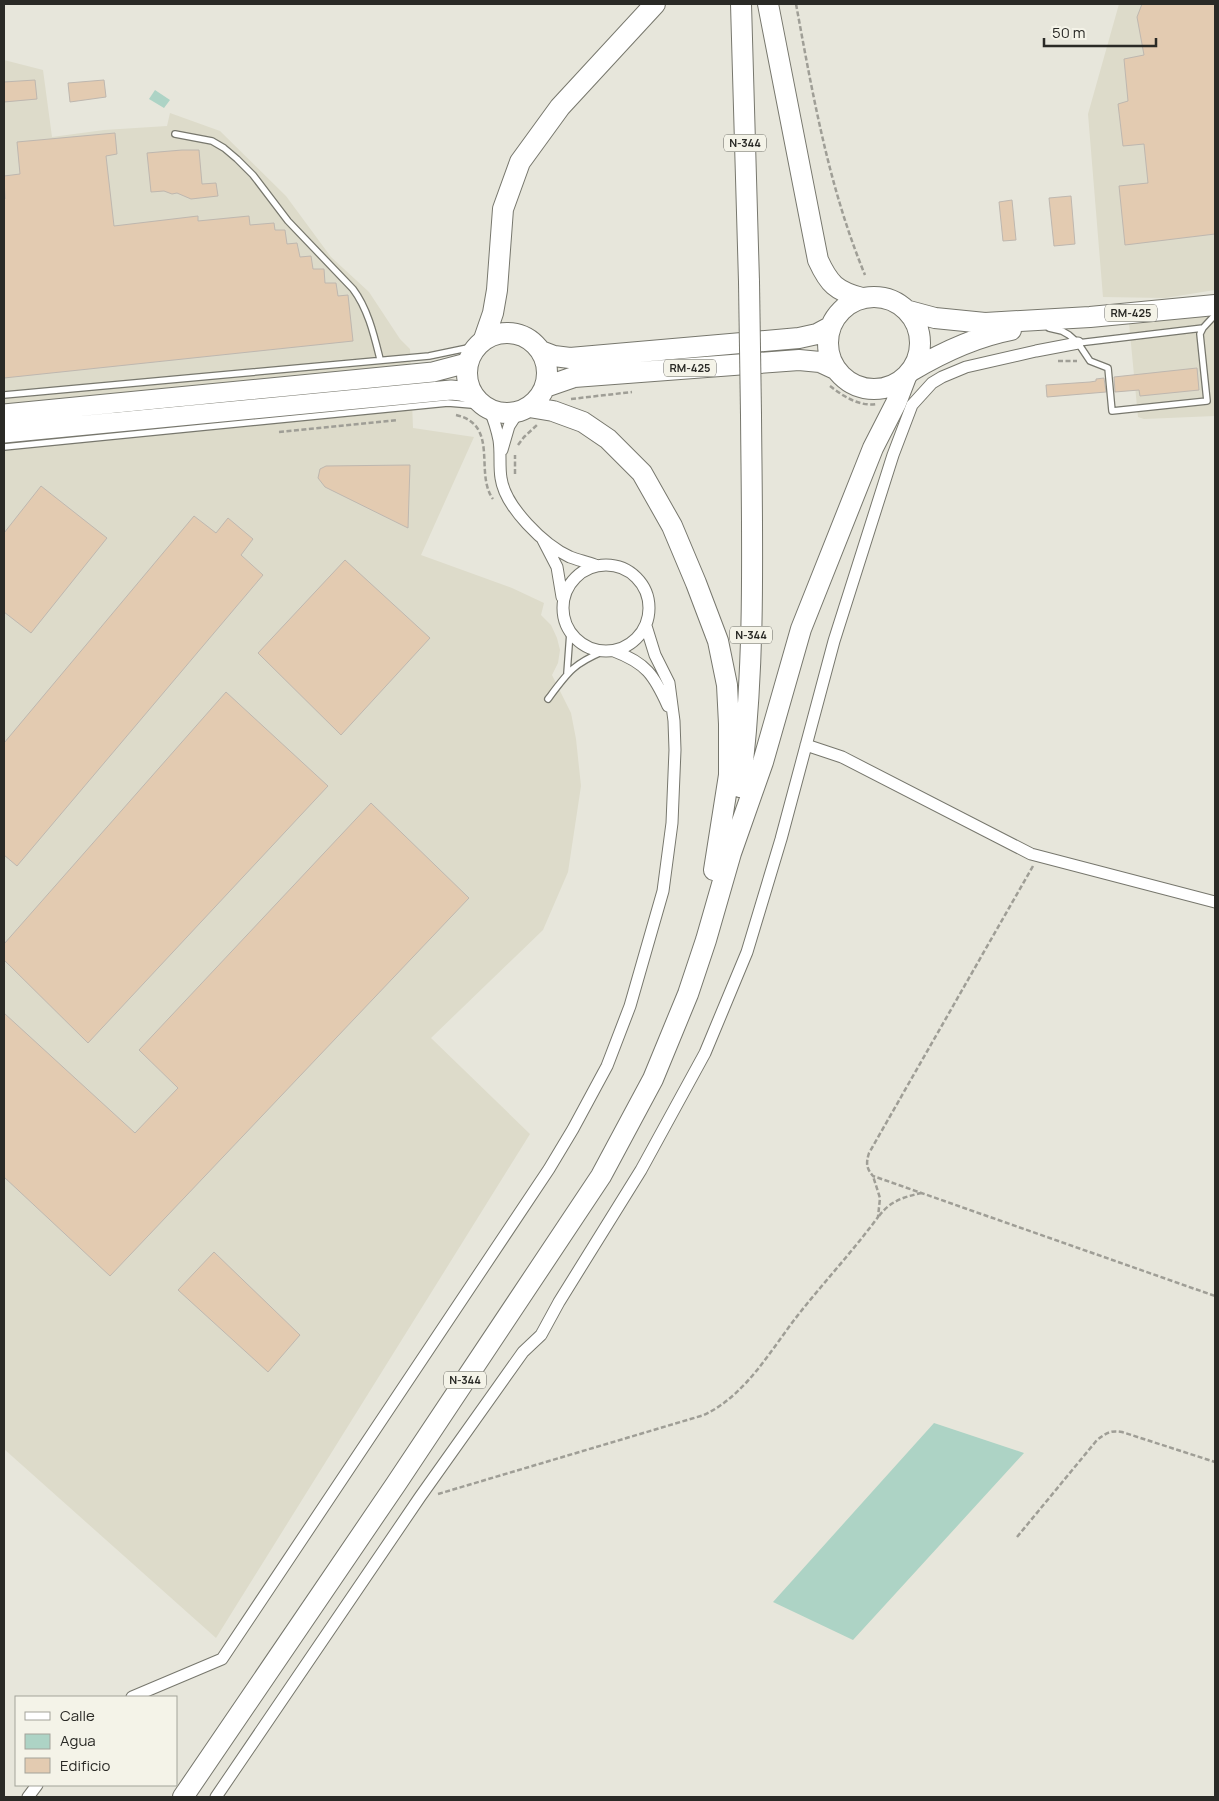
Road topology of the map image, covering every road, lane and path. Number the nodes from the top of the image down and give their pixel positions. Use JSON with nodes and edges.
{"nodes":[{"id":1,"x":655,"y":4,"type":"edge"},
{"id":2,"x":741,"y":4,"type":"edge"},
{"id":3,"x":768,"y":4,"type":"edge"},
{"id":4,"x":796,"y":4,"type":"edge"},
{"id":5,"x":175,"y":134,"type":"dead end"},
{"id":6,"x":864,"y":275,"type":"dead end"},
{"id":7,"x":862,"y":298,"type":"junction"},
{"id":8,"x":1215,"y":305,"type":"edge"},
{"id":9,"x":909,"y":312,"type":"junction"},
{"id":10,"x":1215,"y":315,"type":"edge"},
{"id":11,"x":1039,"y":325,"type":"junction"},
{"id":12,"x":830,"y":327,"type":"junction"},
{"id":13,"x":1203,"y":328,"type":"junction"},
{"id":14,"x":1078,"y":343,"type":"junction"},
{"id":15,"x":476,"y":349,"type":"junction"},
{"id":16,"x":541,"y":351,"type":"junction"},
{"id":17,"x":380,"y":360,"type":"junction"},
{"id":18,"x":1052,"y":361,"type":"dead end"},
{"id":19,"x":1090,"y":361,"type":"junction"},
{"id":20,"x":835,"y":369,"type":"junction"},
{"id":21,"x":909,"y":374,"type":"junction"},
{"id":22,"x":545,"y":387,"type":"junction"},
{"id":23,"x":4,"y":395,"type":"edge"},
{"id":24,"x":482,"y":404,"type":"junction"},
{"id":25,"x":524,"y":410,"type":"junction"},
{"id":26,"x":553,"y":411,"type":"junction"},
{"id":27,"x":4,"y":414,"type":"edge"},
{"id":28,"x":449,"y":415,"type":"dead end"},
{"id":29,"x":406,"y":419,"type":"dead end"},
{"id":30,"x":274,"y":432,"type":"dead end"},
{"id":31,"x":4,"y":433,"type":"edge"},
{"id":32,"x":4,"y":447,"type":"edge"},
{"id":33,"x":500,"y":459,"type":"junction"},
{"id":34,"x":515,"y":476,"type":"dead end"},
{"id":35,"x":508,"y":498,"type":"junction"},
{"id":36,"x":541,"y":536,"type":"junction"},
{"id":37,"x":596,"y":565,"type":"junction"},
{"id":38,"x":563,"y":600,"type":"junction"},
{"id":39,"x":646,"y":626,"type":"junction"},
{"id":40,"x":570,"y":632,"type":"junction"},
{"id":41,"x":609,"y":651,"type":"junction"},
{"id":42,"x":567,"y":673,"type":"junction"},
{"id":43,"x":548,"y":699,"type":"dead end"},
{"id":44,"x":674,"y":721,"type":"junction"},
{"id":45,"x":806,"y":745,"type":"junction"},
{"id":46,"x":731,"y":853,"type":"junction"},
{"id":47,"x":1039,"y":856,"type":"junction"},
{"id":48,"x":1215,"y":902,"type":"edge"},
{"id":49,"x":706,"y":940,"type":"junction"},
{"id":50,"x":874,"y":1176,"type":"junction"},
{"id":51,"x":923,"y":1193,"type":"junction"},
{"id":52,"x":878,"y":1217,"type":"junction"},
{"id":53,"x":1215,"y":1296,"type":"edge"},
{"id":54,"x":1215,"y":1462,"type":"edge"},
{"id":55,"x":426,"y":1488,"type":"junction"},
{"id":56,"x":1017,"y":1537,"type":"dead end"},
{"id":57,"x":134,"y":1696,"type":"edge"},
{"id":58,"x":36,"y":1786,"type":"edge"},
{"id":59,"x":28,"y":1797,"type":"edge"},
{"id":60,"x":183,"y":1797,"type":"edge"},
{"id":61,"x":216,"y":1797,"type":"edge"}],
"edges":[{"from":1,"to":15,"type":"highway"},
{"from":2,"to":46,"type":"highway","number":"N-344","bridge":true},
{"from":3,"to":7,"type":"highway"},
{"from":4,"to":6,"type":"path"},
{"from":5,"to":17,"type":"lane"},
{"from":7,"to":9,"type":"highway"},
{"from":7,"to":12,"type":"highway"},
{"from":8,"to":11,"type":"highway","number":"RM-425"},
{"from":9,"to":11,"type":"highway"},
{"from":9,"to":21,"type":"highway"},
{"from":10,"to":13,"type":"lane"},
{"from":11,"to":14,"type":"lane"},
{"from":11,"to":21,"type":"highway"},
{"from":12,"to":16,"type":"highway","number":"RM-425"},
{"from":12,"to":20,"type":"highway"},
{"from":13,"to":14,"type":"lane"},
{"from":13,"to":19,"type":"lane"},
{"from":14,"to":19,"type":"lane"},
{"from":14,"to":45,"type":"street"},
{"from":15,"to":16,"type":"highway"},
{"from":15,"to":17,"type":"lane"},
{"from":15,"to":24,"type":"highway"},
{"from":15,"to":27,"type":"main road"},
{"from":16,"to":22,"type":"highway"},
{"from":17,"to":23,"type":"lane"},
{"from":18,"to":19,"type":"path"},
{"from":20,"to":21,"type":"highway"},
{"from":20,"to":22,"type":"highway","number":"RM-425"},
{"from":21,"to":46,"type":"highway"},
{"from":22,"to":25,"type":"highway"},
{"from":24,"to":25,"type":"highway"},
{"from":24,"to":31,"type":"main road"},
{"from":24,"to":32,"type":"lane"},
{"from":24,"to":33,"type":"street"},
{"from":25,"to":26,"type":"highway"},
{"from":25,"to":33,"type":"street"},
{"from":26,"to":34,"type":"path"},
{"from":26,"to":49,"type":"highway"},
{"from":28,"to":35,"type":"path"},
{"from":29,"to":30,"type":"path"},
{"from":33,"to":35,"type":"street"},
{"from":35,"to":36,"type":"street"},
{"from":36,"to":37,"type":"street"},
{"from":36,"to":38,"type":"street"},
{"from":37,"to":38,"type":"street"},
{"from":37,"to":39,"type":"street"},
{"from":38,"to":40,"type":"street"},
{"from":39,"to":41,"type":"street"},
{"from":39,"to":44,"type":"street"},
{"from":40,"to":41,"type":"street"},
{"from":40,"to":42,"type":"lane"},
{"from":41,"to":42,"type":"lane"},
{"from":41,"to":44,"type":"street"},
{"from":42,"to":43,"type":"lane"},
{"from":44,"to":57,"type":"street"},
{"from":45,"to":47,"type":"street"},
{"from":45,"to":55,"type":"street"},
{"from":46,"to":49,"type":"highway","number":"N-344"},
{"from":47,"to":48,"type":"street"},
{"from":47,"to":50,"type":"path"},
{"from":49,"to":60,"type":"highway","number":"N-344"},
{"from":50,"to":51,"type":"path"},
{"from":50,"to":52,"type":"path"},
{"from":51,"to":52,"type":"path"},
{"from":51,"to":53,"type":"path"},
{"from":52,"to":55,"type":"path"},
{"from":54,"to":56,"type":"path"},
{"from":55,"to":61,"type":"street"},
{"from":58,"to":59,"type":"street"}]}
